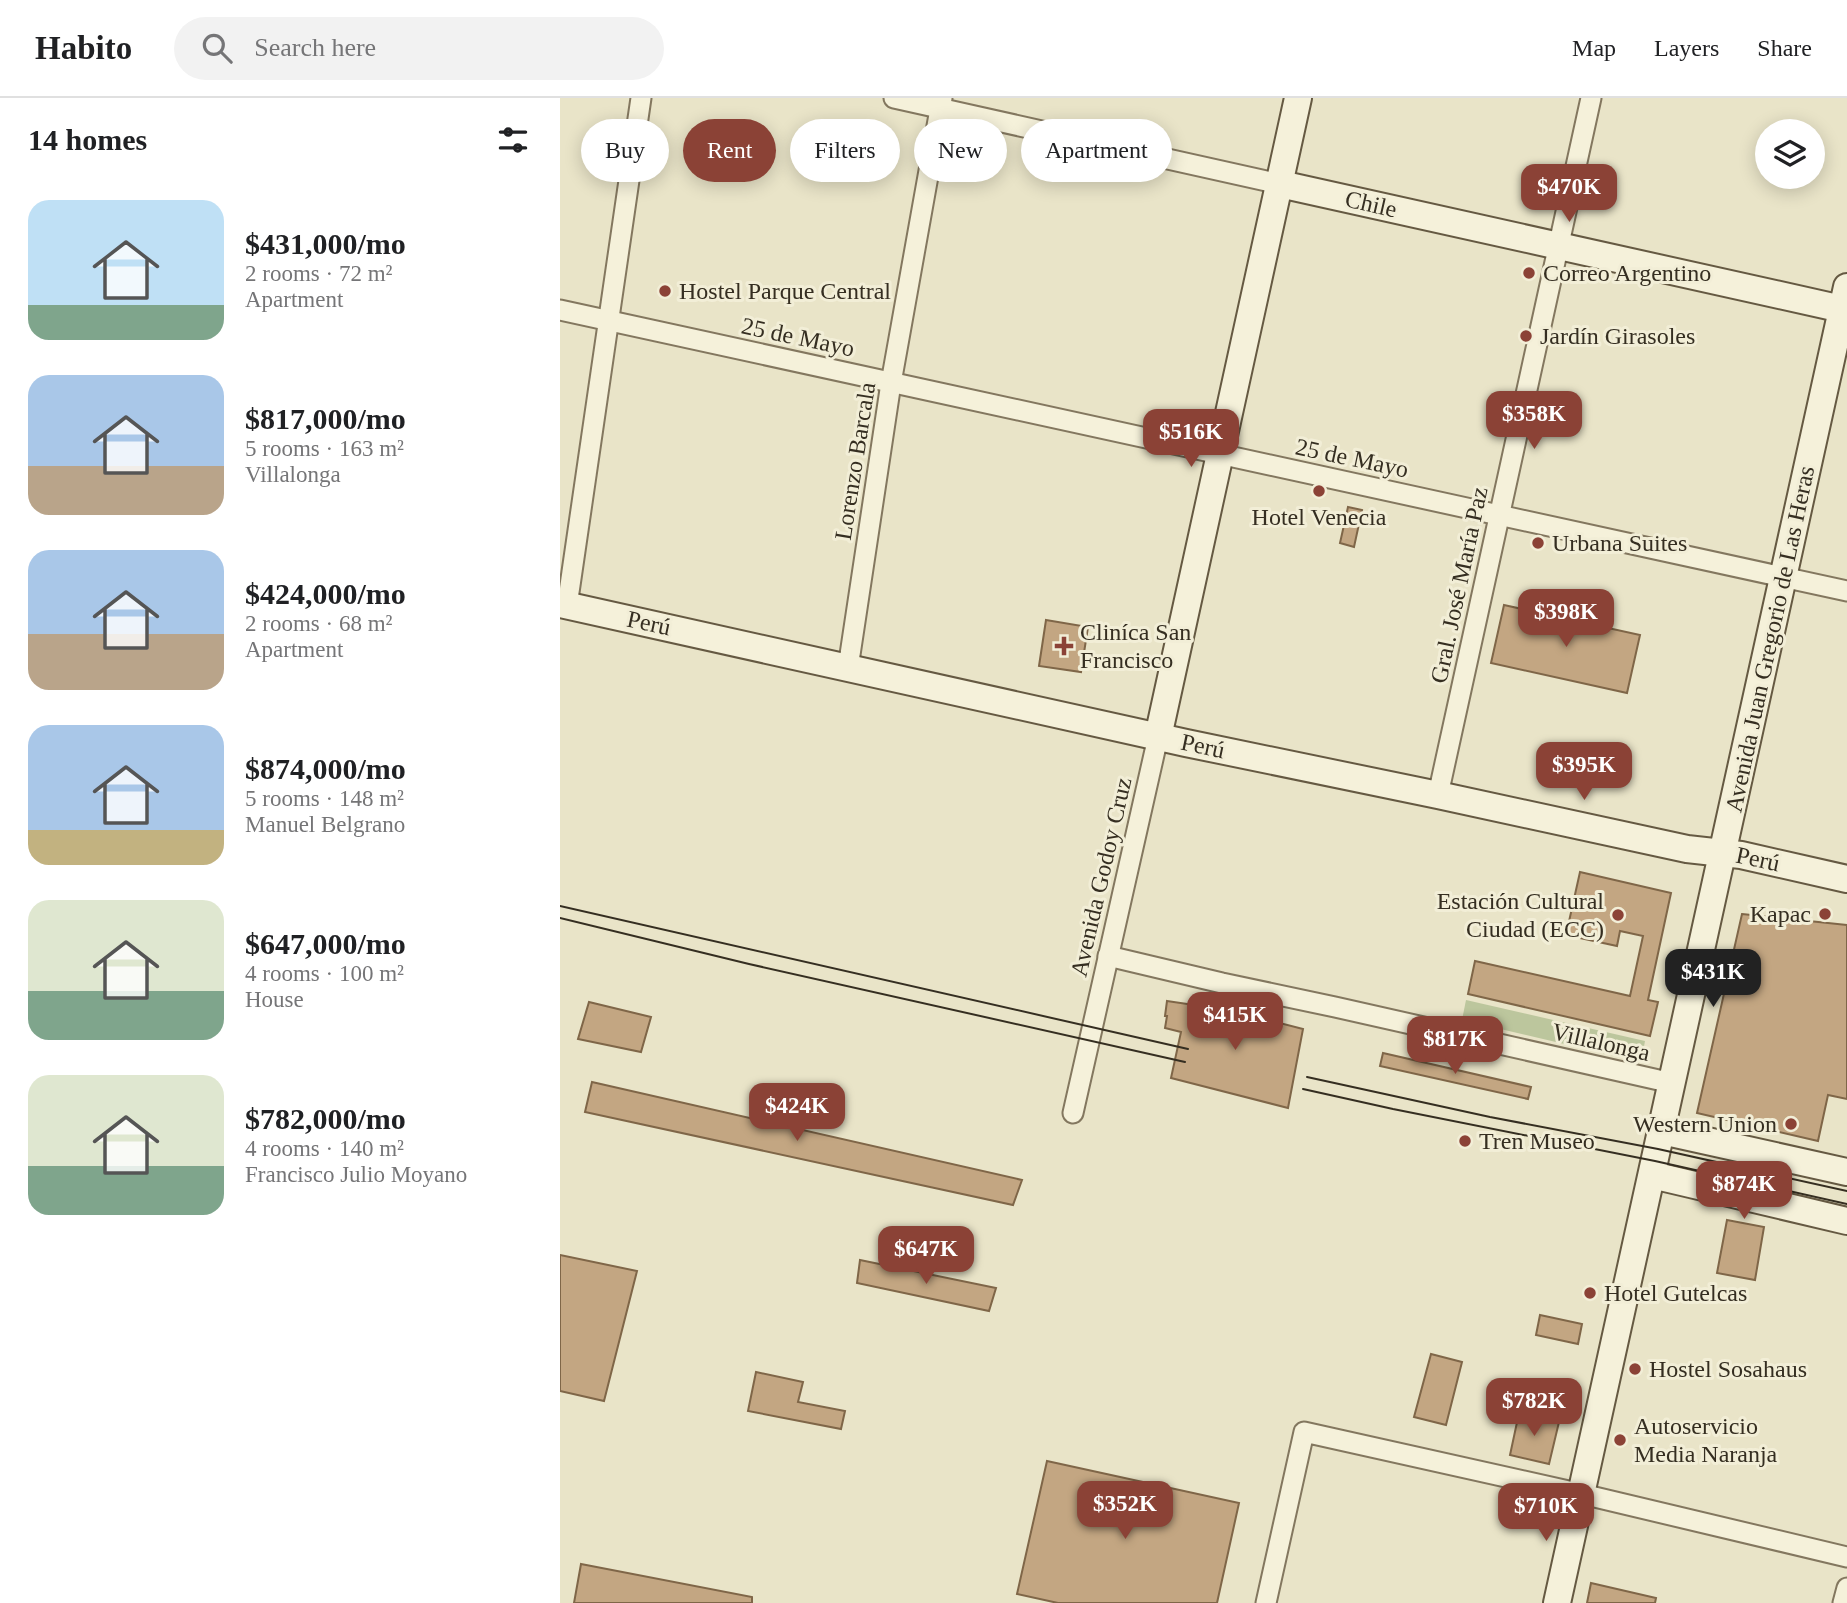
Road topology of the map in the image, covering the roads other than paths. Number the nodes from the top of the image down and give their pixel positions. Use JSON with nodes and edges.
{"nodes":[{"id":1,"x":641,"y":98,"type":"edge"},
{"id":2,"x":894,"y":98,"type":"edge"},
{"id":3,"x":1298,"y":98,"type":"edge"},
{"id":4,"x":1591,"y":98,"type":"edge"},
{"id":5,"x":942,"y":103,"type":"edge"},
{"id":6,"x":1280,"y":184,"type":"junction"},
{"id":7,"x":1559,"y":246,"type":"junction"},
{"id":8,"x":1845,"y":302,"type":"edge"},
{"id":9,"x":560,"y":310,"type":"edge"},
{"id":10,"x":608,"y":321,"type":"junction"},
{"id":11,"x":891,"y":383,"type":"junction"},
{"id":12,"x":1221,"y":454,"type":"junction"},
{"id":13,"x":1500,"y":515,"type":"junction"},
{"id":14,"x":1783,"y":577,"type":"junction"},
{"id":15,"x":1847,"y":592,"type":"edge"},
{"id":16,"x":563,"y":605,"type":"edge"},
{"id":17,"x":848,"y":667,"type":"junction"},
{"id":18,"x":1158,"y":737,"type":"junction"},
{"id":19,"x":1438,"y":795,"type":"junction"},
{"id":20,"x":1723,"y":852,"type":"junction"},
{"id":21,"x":1847,"y":879,"type":"edge"},
{"id":22,"x":1108,"y":956,"type":"junction"},
{"id":23,"x":1672,"y":1083,"type":"junction"},
{"id":24,"x":1073,"y":1113,"type":"dead end"},
{"id":25,"x":1657,"y":1154,"type":"junction"},
{"id":26,"x":1847,"y":1172,"type":"edge"},
{"id":27,"x":1847,"y":1221,"type":"edge"},
{"id":28,"x":1582,"y":1494,"type":"junction"},
{"id":29,"x":1847,"y":1557,"type":"edge"},
{"id":30,"x":1847,"y":1588,"type":"edge"},
{"id":31,"x":1266,"y":1603,"type":"edge"},
{"id":32,"x":1557,"y":1603,"type":"edge"},
{"id":33,"x":1843,"y":1603,"type":"edge"}],
"edges":[{"from":1,"to":10,"type":"street"},
{"from":2,"to":5,"type":"street","name":"Chile"},
{"from":3,"to":6,"type":"main road"},
{"from":4,"to":7,"type":"street","name":"Gral. José María Paz"},
{"from":5,"to":6,"type":"street","name":"Chile"},
{"from":5,"to":11,"type":"street","name":"Lorenzo Barcala"},
{"from":6,"to":7,"type":"main road","name":"Chile"},
{"from":6,"to":12,"type":"main road"},
{"from":7,"to":8,"type":"main road","name":"Chile"},
{"from":7,"to":13,"type":"street","name":"Gral. José María Paz"},
{"from":8,"to":14,"type":"main road","name":"Avenida Juan Gregorio de Las Heras"},
{"from":9,"to":10,"type":"street","name":"25 de Mayo"},
{"from":10,"to":11,"type":"street","name":"25 de Mayo"},
{"from":10,"to":16,"type":"street"},
{"from":11,"to":12,"type":"street","name":"25 de Mayo"},
{"from":11,"to":17,"type":"street","name":"Lorenzo Barcala"},
{"from":12,"to":13,"type":"street","name":"25 de Mayo"},
{"from":12,"to":18,"type":"main road"},
{"from":13,"to":14,"type":"street","name":"25 de Mayo"},
{"from":13,"to":19,"type":"street","name":"Gral. José María Paz"},
{"from":14,"to":15,"type":"street","name":"25 de Mayo"},
{"from":14,"to":20,"type":"main road","name":"Avenida Juan Gregorio de Las Heras"},
{"from":16,"to":17,"type":"main road","name":"Perú"},
{"from":17,"to":18,"type":"main road","name":"Perú"},
{"from":18,"to":19,"type":"main road","name":"Perú"},
{"from":18,"to":22,"type":"street","name":"Avenida Godoy Cruz"},
{"from":19,"to":20,"type":"main road","name":"Perú"},
{"from":20,"to":21,"type":"main road","name":"Perú"},
{"from":20,"to":23,"type":"main road","name":"Avenida Juan Gregorio de Las Heras"},
{"from":22,"to":23,"type":"street","name":"Villalonga"},
{"from":22,"to":24,"type":"street","name":"Avenida Godoy Cruz"},
{"from":23,"to":25,"type":"main road","name":"Avenida Juan Gregorio de Las Heras"},
{"from":25,"to":26,"type":"main road"},
{"from":25,"to":27,"type":"main road"},
{"from":25,"to":28,"type":"main road","name":"Avenida Juan Gregorio de Las Heras"},
{"from":28,"to":29,"type":"street"},
{"from":28,"to":31,"type":"street"},
{"from":28,"to":32,"type":"main road","name":"Avenida Juan Gregorio de Las Heras"},
{"from":30,"to":33,"type":"street"}]}
